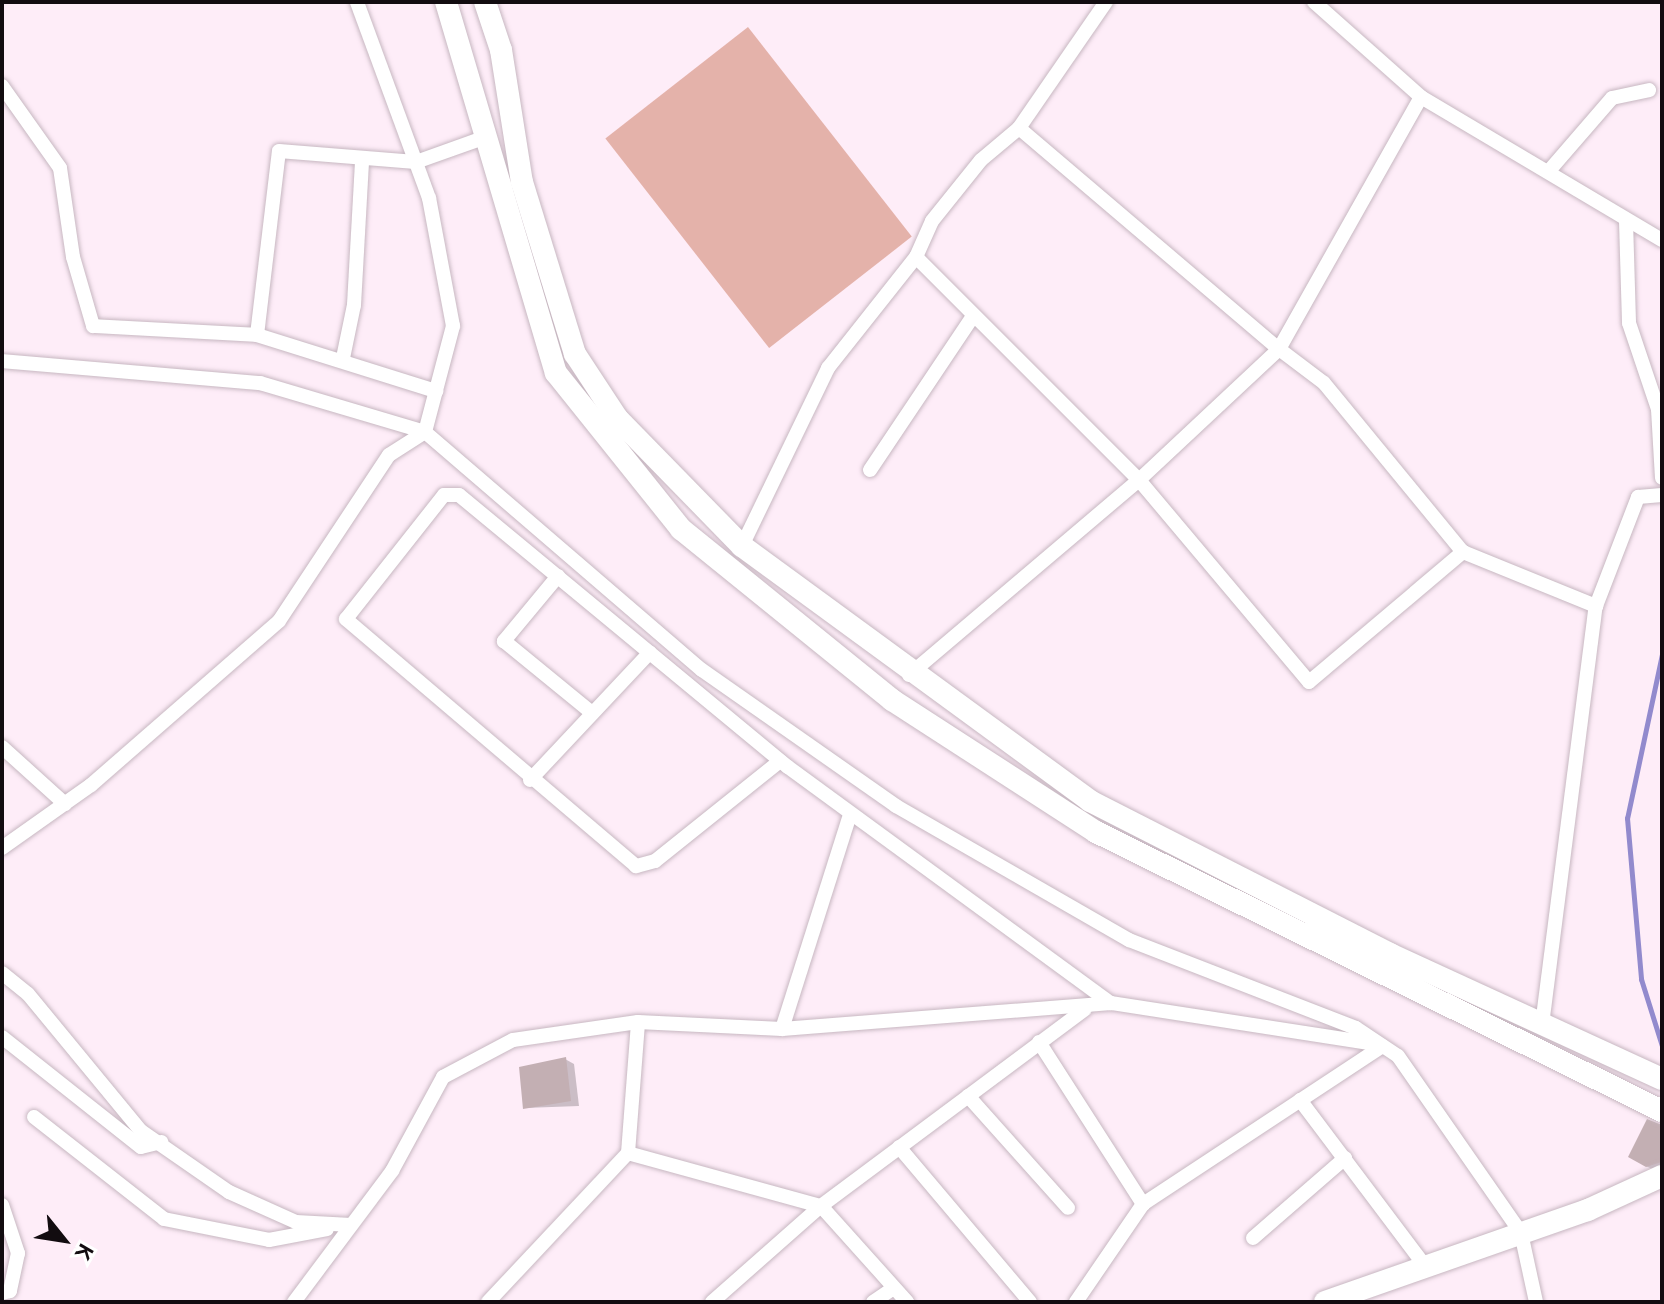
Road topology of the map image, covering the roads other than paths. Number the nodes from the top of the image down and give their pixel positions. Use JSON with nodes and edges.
{"nodes":[{"id":1,"x":357,"y":2,"type":"edge"},
{"id":2,"x":446,"y":2,"type":"edge"},
{"id":3,"x":485,"y":2,"type":"edge"},
{"id":4,"x":1106,"y":2,"type":"edge"},
{"id":5,"x":1314,"y":2,"type":"edge"},
{"id":6,"x":501,"y":50,"type":"junction"},
{"id":7,"x":466,"y":61,"type":"junction"},
{"id":8,"x":2,"y":86,"type":"edge"},
{"id":9,"x":1649,"y":90,"type":"dead end"},
{"id":10,"x":1421,"y":97,"type":"junction"},
{"id":11,"x":1019,"y":128,"type":"junction"},
{"id":12,"x":476,"y":141,"type":"junction"},
{"id":13,"x":362,"y":161,"type":"junction"},
{"id":14,"x":416,"y":162,"type":"junction"},
{"id":15,"x":1548,"y":172,"type":"junction"},
{"id":16,"x":1626,"y":221,"type":"junction"},
{"id":17,"x":1662,"y":240,"type":"edge"},
{"id":18,"x":916,"y":257,"type":"junction"},
{"id":19,"x":971,"y":319,"type":"junction"},
{"id":20,"x":257,"y":335,"type":"junction"},
{"id":21,"x":1279,"y":349,"type":"junction"},
{"id":22,"x":343,"y":358,"type":"junction"},
{"id":23,"x":2,"y":361,"type":"edge"},
{"id":24,"x":436,"y":391,"type":"junction"},
{"id":25,"x":1660,"y":408,"type":"edge"},
{"id":26,"x":425,"y":432,"type":"junction"},
{"id":27,"x":870,"y":470,"type":"dead end"},
{"id":28,"x":1662,"y":478,"type":"edge"},
{"id":29,"x":1139,"y":480,"type":"junction"},
{"id":30,"x":1662,"y":495,"type":"edge"},
{"id":31,"x":742,"y":546,"type":"junction"},
{"id":32,"x":1463,"y":552,"type":"junction"},
{"id":33,"x":725,"y":568,"type":"junction"},
{"id":34,"x":558,"y":576,"type":"junction"},
{"id":35,"x":1596,"y":606,"type":"junction"},
{"id":36,"x":650,"y":652,"type":"junction"},
{"id":37,"x":909,"y":675,"type":"junction"},
{"id":38,"x":592,"y":713,"type":"junction"},
{"id":39,"x":2,"y":747,"type":"edge"},
{"id":40,"x":780,"y":761,"type":"junction"},
{"id":41,"x":530,"y":780,"type":"junction"},
{"id":42,"x":65,"y":804,"type":"junction"},
{"id":43,"x":850,"y":814,"type":"junction"},
{"id":44,"x":2,"y":848,"type":"edge"},
{"id":45,"x":2,"y":973,"type":"edge"},
{"id":46,"x":1111,"y":1003,"type":"junction"},
{"id":47,"x":1089,"y":1006,"type":"junction"},
{"id":48,"x":638,"y":1022,"type":"junction"},
{"id":49,"x":1542,"y":1025,"type":"junction"},
{"id":50,"x":782,"y":1029,"type":"junction"},
{"id":51,"x":2,"y":1037,"type":"edge"},
{"id":52,"x":1039,"y":1042,"type":"junction"},
{"id":53,"x":1382,"y":1045,"type":"junction"},
{"id":54,"x":1662,"y":1079,"type":"edge"},
{"id":55,"x":968,"y":1096,"type":"junction"},
{"id":56,"x":1300,"y":1100,"type":"junction"},
{"id":57,"x":1662,"y":1111,"type":"edge"},
{"id":58,"x":34,"y":1117,"type":"dead end"},
{"id":59,"x":161,"y":1142,"type":"junction"},
{"id":60,"x":899,"y":1147,"type":"junction"},
{"id":61,"x":628,"y":1153,"type":"junction"},
{"id":62,"x":1345,"y":1158,"type":"junction"},
{"id":63,"x":1662,"y":1176,"type":"edge"},
{"id":64,"x":1662,"y":1192,"type":"edge"},
{"id":65,"x":1143,"y":1204,"type":"junction"},
{"id":66,"x":2,"y":1205,"type":"edge"},
{"id":67,"x":821,"y":1206,"type":"junction"},
{"id":68,"x":1068,"y":1208,"type":"dead end"},
{"id":69,"x":1588,"y":1210,"type":"junction"},
{"id":70,"x":351,"y":1225,"type":"junction"},
{"id":71,"x":1521,"y":1233,"type":"junction"},
{"id":72,"x":1253,"y":1238,"type":"dead end"},
{"id":73,"x":1426,"y":1267,"type":"junction"},
{"id":74,"x":894,"y":1288,"type":"junction"},
{"id":75,"x":2,"y":1293,"type":"edge"},
{"id":76,"x":294,"y":1302,"type":"edge"},
{"id":77,"x":488,"y":1302,"type":"edge"},
{"id":78,"x":712,"y":1302,"type":"edge"},
{"id":79,"x":873,"y":1302,"type":"edge"},
{"id":80,"x":907,"y":1302,"type":"edge"},
{"id":81,"x":1030,"y":1302,"type":"edge"},
{"id":82,"x":1076,"y":1302,"type":"edge"},
{"id":83,"x":1325,"y":1302,"type":"edge"},
{"id":84,"x":1536,"y":1302,"type":"edge"}],
"edges":[{"from":1,"to":14,"type":"street"},
{"from":2,"to":7,"type":"street"},
{"from":3,"to":6,"type":"street"},
{"from":4,"to":11,"type":"street"},
{"from":5,"to":10,"type":"street"},
{"from":6,"to":7,"type":"street"},
{"from":6,"to":31,"type":"street"},
{"from":7,"to":12,"type":"street"},
{"from":8,"to":20,"type":"street"},
{"from":9,"to":15,"type":"street"},
{"from":10,"to":15,"type":"street"},
{"from":10,"to":21,"type":"street"},
{"from":11,"to":18,"type":"street"},
{"from":11,"to":21,"type":"street"},
{"from":12,"to":14,"type":"street"},
{"from":12,"to":33,"type":"street"},
{"from":13,"to":14,"type":"street"},
{"from":13,"to":20,"type":"street"},
{"from":13,"to":22,"type":"street"},
{"from":14,"to":24,"type":"street"},
{"from":15,"to":16,"type":"street"},
{"from":16,"to":17,"type":"street"},
{"from":16,"to":25,"type":"street"},
{"from":18,"to":19,"type":"street"},
{"from":18,"to":31,"type":"street"},
{"from":19,"to":27,"type":"street"},
{"from":19,"to":29,"type":"street"},
{"from":20,"to":22,"type":"street"},
{"from":21,"to":29,"type":"street"},
{"from":21,"to":32,"type":"street"},
{"from":22,"to":24,"type":"street"},
{"from":23,"to":26,"type":"street"},
{"from":24,"to":26,"type":"street"},
{"from":25,"to":28,"type":"street"},
{"from":26,"to":42,"type":"street"},
{"from":26,"to":53,"type":"street"},
{"from":29,"to":32,"type":"street"},
{"from":29,"to":37,"type":"street"},
{"from":30,"to":35,"type":"street"},
{"from":31,"to":33,"type":"street"},
{"from":31,"to":37,"type":"street"},
{"from":32,"to":35,"type":"street"},
{"from":33,"to":57,"type":"street"},
{"from":34,"to":36,"type":"street"},
{"from":34,"to":38,"type":"street"},
{"from":34,"to":41,"type":"street"},
{"from":35,"to":49,"type":"street"},
{"from":36,"to":38,"type":"street"},
{"from":36,"to":40,"type":"street"},
{"from":37,"to":49,"type":"street"},
{"from":38,"to":41,"type":"street"},
{"from":39,"to":42,"type":"street"},
{"from":40,"to":41,"type":"street"},
{"from":40,"to":43,"type":"street"},
{"from":42,"to":44,"type":"street"},
{"from":43,"to":46,"type":"street"},
{"from":43,"to":50,"type":"street"},
{"from":45,"to":59,"type":"street"},
{"from":46,"to":47,"type":"street"},
{"from":46,"to":53,"type":"street"},
{"from":47,"to":50,"type":"street"},
{"from":47,"to":52,"type":"street"},
{"from":48,"to":50,"type":"street"},
{"from":48,"to":61,"type":"street"},
{"from":48,"to":70,"type":"street"},
{"from":49,"to":54,"type":"street"},
{"from":51,"to":59,"type":"street"},
{"from":52,"to":55,"type":"street"},
{"from":52,"to":65,"type":"street"},
{"from":53,"to":56,"type":"street"},
{"from":53,"to":71,"type":"street"},
{"from":55,"to":60,"type":"street"},
{"from":55,"to":68,"type":"street"},
{"from":56,"to":62,"type":"street"},
{"from":56,"to":65,"type":"street"},
{"from":58,"to":70,"type":"street"},
{"from":59,"to":70,"type":"street"},
{"from":60,"to":67,"type":"street"},
{"from":60,"to":81,"type":"street"},
{"from":61,"to":67,"type":"street"},
{"from":61,"to":77,"type":"street"},
{"from":62,"to":72,"type":"street"},
{"from":62,"to":73,"type":"street"},
{"from":63,"to":69,"type":"street"},
{"from":64,"to":69,"type":"street"},
{"from":65,"to":82,"type":"street"},
{"from":66,"to":75,"type":"street"},
{"from":67,"to":74,"type":"street"},
{"from":67,"to":78,"type":"street"},
{"from":69,"to":71,"type":"street"},
{"from":70,"to":76,"type":"street"},
{"from":71,"to":73,"type":"street"},
{"from":71,"to":84,"type":"street"},
{"from":73,"to":83,"type":"street"},
{"from":74,"to":79,"type":"street"},
{"from":74,"to":80,"type":"street"}]}
